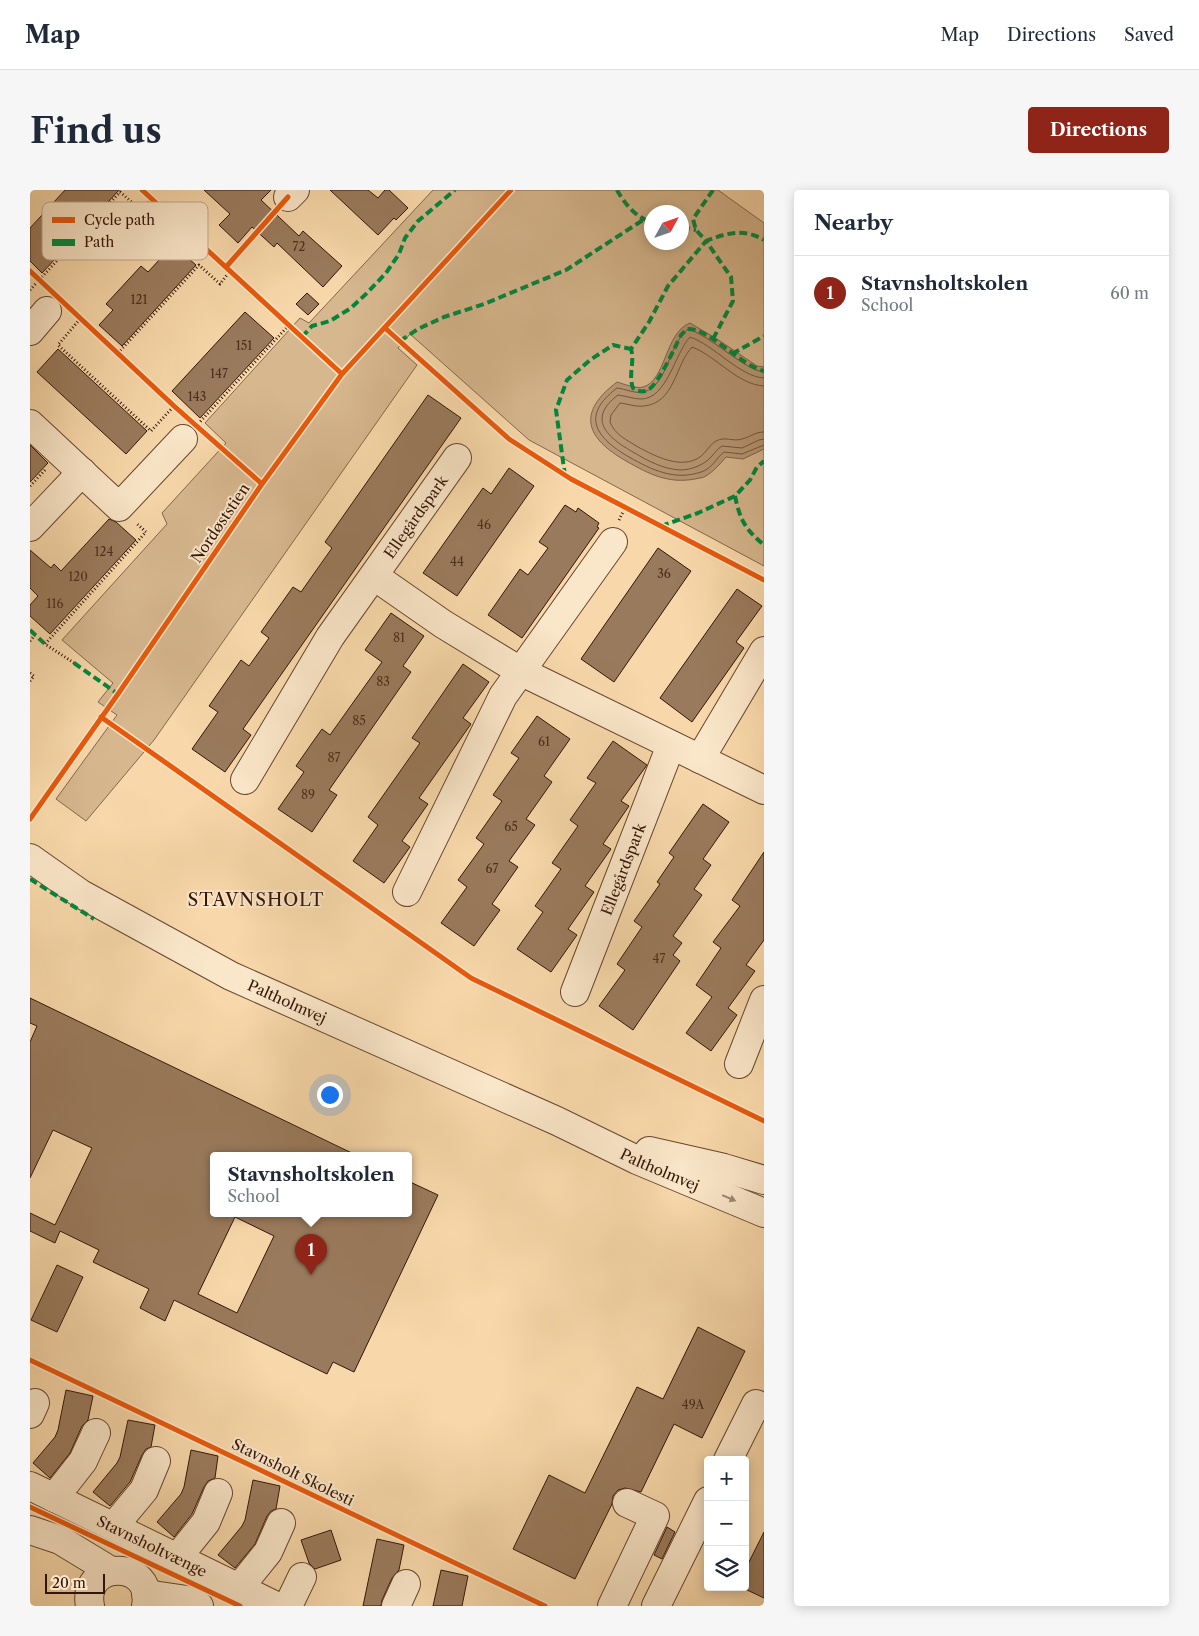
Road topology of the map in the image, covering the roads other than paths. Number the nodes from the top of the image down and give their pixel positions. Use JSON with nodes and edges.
{"nodes":[{"id":1,"x":30,"y":424,"type":"edge"},
{"id":2,"x":193,"y":430,"type":"road end"},
{"id":3,"x":457,"y":458,"type":"dead end"},
{"id":4,"x":82,"y":472,"type":"junction"},
{"id":5,"x":30,"y":527,"type":"edge"},
{"id":6,"x":613,"y":542,"type":"dead end"},
{"id":7,"x":374,"y":576,"type":"junction"},
{"id":8,"x":764,"y":651,"type":"edge"},
{"id":9,"x":520,"y":671,"type":"junction"},
{"id":10,"x":671,"y":745,"type":"junction"},
{"id":11,"x":700,"y":759,"type":"junction"},
{"id":12,"x":245,"y":780,"type":"dead end"},
{"id":13,"x":764,"y":790,"type":"edge"},
{"id":14,"x":30,"y":858,"type":"edge"},
{"id":15,"x":407,"y":892,"type":"dead end"},
{"id":16,"x":575,"y":992,"type":"dead end"},
{"id":17,"x":764,"y":1000,"type":"edge"},
{"id":18,"x":739,"y":1064,"type":"dead end"},
{"id":19,"x":557,"y":1121,"type":"junction"},
{"id":20,"x":764,"y":1180,"type":"edge"},
{"id":21,"x":764,"y":1213,"type":"edge"},
{"id":22,"x":756,"y":1404,"type":"dead end"},
{"id":23,"x":96,"y":1433,"type":"dead end"},
{"id":24,"x":730,"y":1456,"type":"edge"},
{"id":25,"x":156,"y":1461,"type":"dead end"},
{"id":26,"x":42,"y":1492,"type":"edge"},
{"id":27,"x":218,"y":1493,"type":"dead end"},
{"id":28,"x":627,"y":1503,"type":"dead end"},
{"id":29,"x":704,"y":1509,"type":"edge"},
{"id":30,"x":281,"y":1523,"type":"dead end"},
{"id":31,"x":114,"y":1526,"type":"junction"},
{"id":32,"x":30,"y":1530,"type":"edge"},
{"id":33,"x":30,"y":1537,"type":"edge"},
{"id":34,"x":176,"y":1558,"type":"junction"},
{"id":35,"x":302,"y":1578,"type":"dead end"},
{"id":36,"x":99,"y":1586,"type":"edge"},
{"id":37,"x":239,"y":1588,"type":"junction"},
{"id":38,"x":146,"y":1600,"type":"edge"},
{"id":39,"x":199,"y":1606,"type":"edge"},
{"id":40,"x":276,"y":1606,"type":"edge"},
{"id":41,"x":288,"y":1606,"type":"edge"},
{"id":42,"x":612,"y":1606,"type":"edge"},
{"id":43,"x":656,"y":1606,"type":"edge"}],
"edges":[{"from":1,"to":4,"type":"street"},
{"from":2,"to":4,"type":"street"},
{"from":3,"to":7,"type":"street","name":"Ellegårdspark"},
{"from":4,"to":5,"type":"street"},
{"from":6,"to":9,"type":"street"},
{"from":7,"to":9,"type":"street"},
{"from":7,"to":12,"type":"street","name":"Ellegårdspark"},
{"from":8,"to":11,"type":"street"},
{"from":9,"to":10,"type":"street"},
{"from":9,"to":15,"type":"street"},
{"from":10,"to":11,"type":"street"},
{"from":10,"to":16,"type":"street","name":"Ellegårdspark"},
{"from":11,"to":13,"type":"street"},
{"from":14,"to":19,"type":"street","name":"Paltholmvej"},
{"from":17,"to":18,"type":"street"},
{"from":19,"to":20,"type":"street","name":"Paltholmvej"},
{"from":19,"to":21,"type":"street","name":"Paltholmvej","one_way":true},
{"from":22,"to":24,"type":"street"},
{"from":23,"to":26,"type":"street"},
{"from":25,"to":31,"type":"street"},
{"from":26,"to":31,"type":"street","name":"Stavnsholtvænge"},
{"from":27,"to":34,"type":"street"},
{"from":28,"to":42,"type":"street"},
{"from":29,"to":43,"type":"street"},
{"from":30,"to":37,"type":"street"},
{"from":31,"to":34,"type":"street","name":"Stavnsholtvænge"},
{"from":32,"to":36,"type":"street"},
{"from":33,"to":36,"type":"street"},
{"from":34,"to":37,"type":"street","name":"Stavnsholtvænge"},
{"from":35,"to":41,"type":"street"},
{"from":36,"to":38,"type":"street"},
{"from":37,"to":40,"type":"street","name":"Stavnsholtvænge"},
{"from":38,"to":39,"type":"street"}]}
